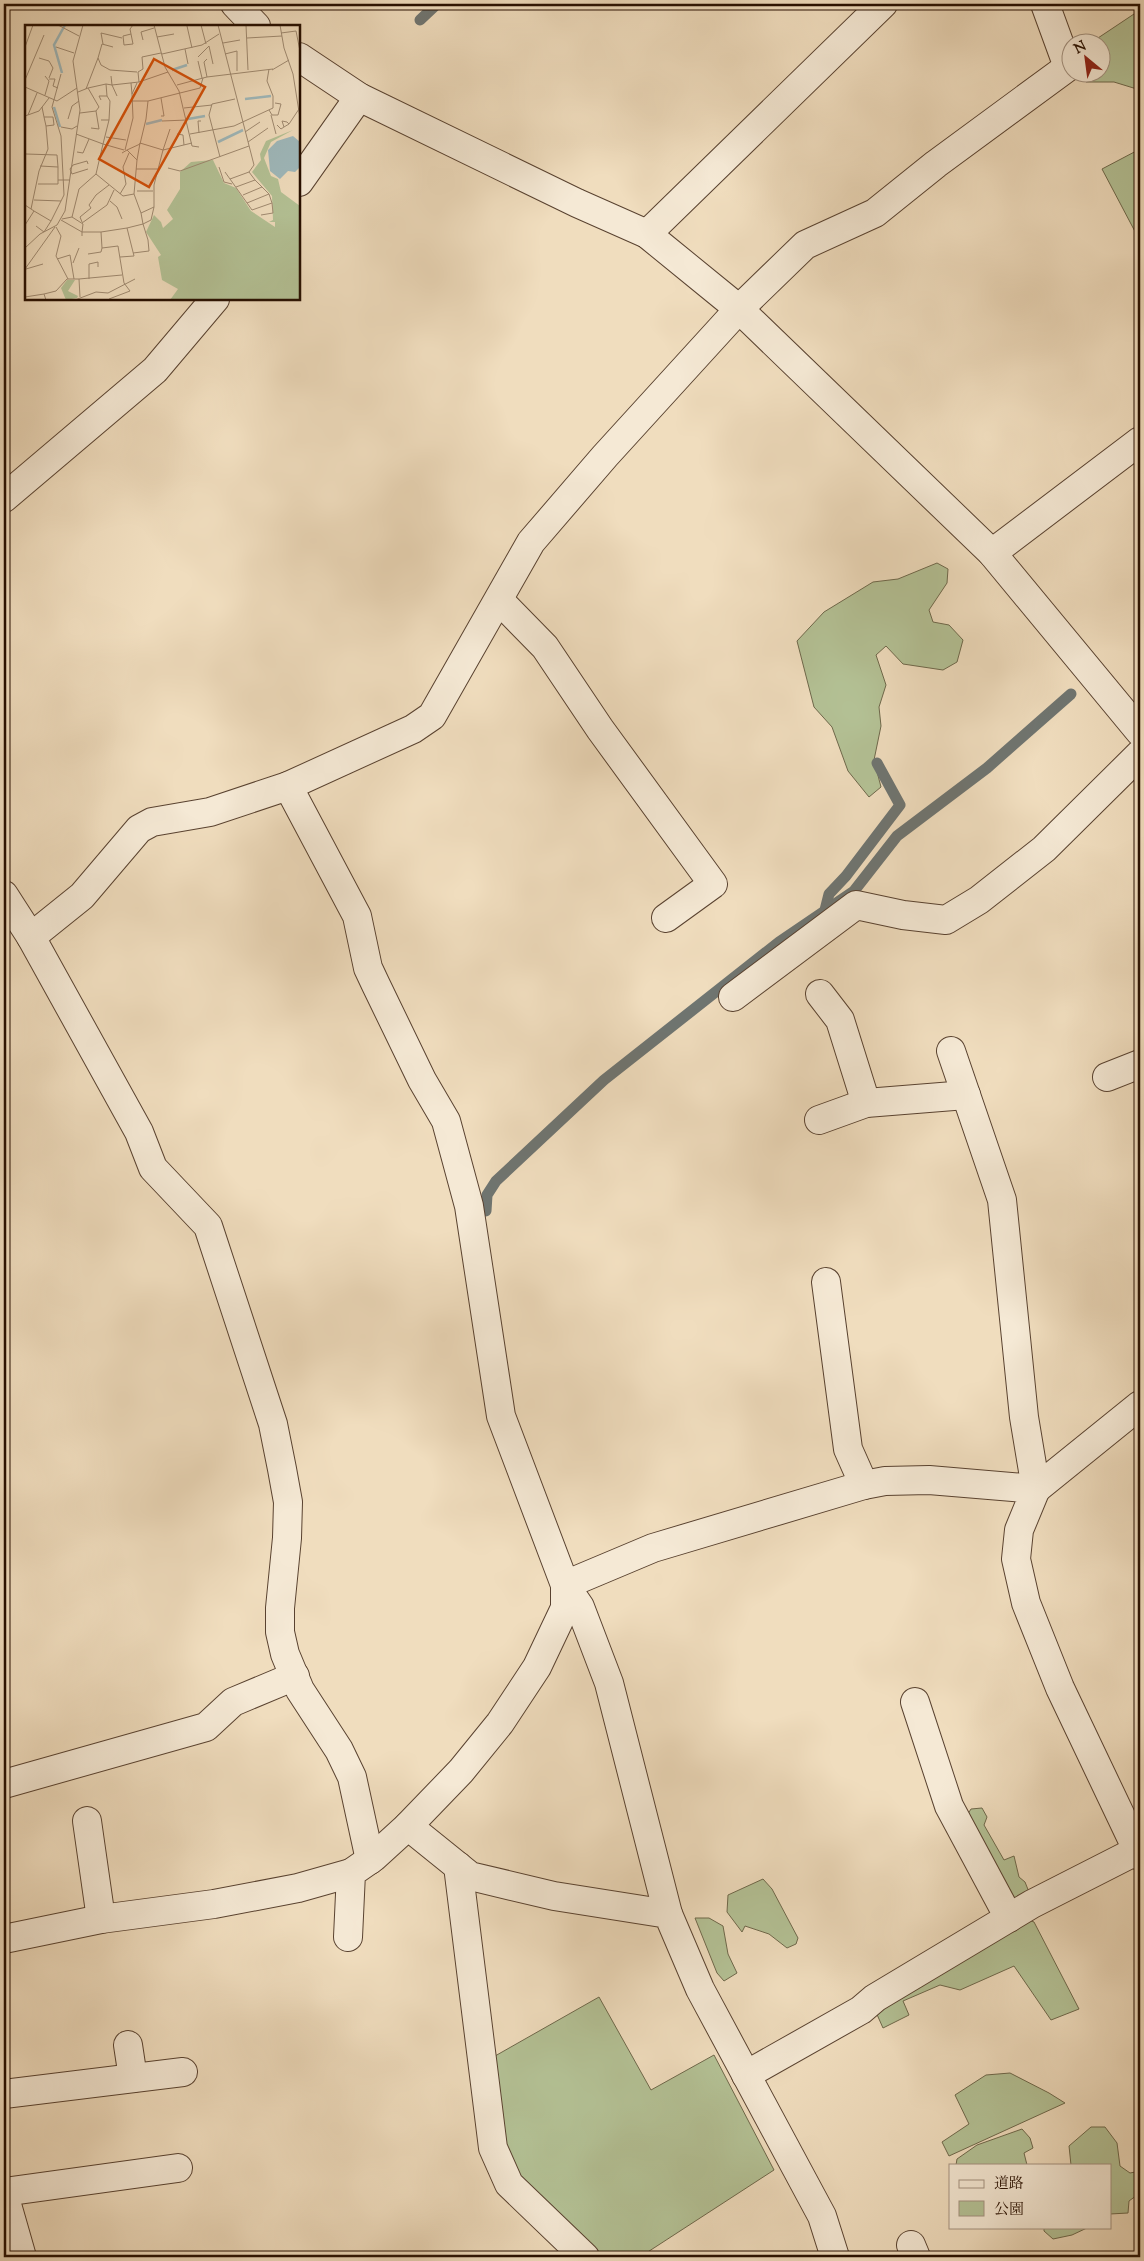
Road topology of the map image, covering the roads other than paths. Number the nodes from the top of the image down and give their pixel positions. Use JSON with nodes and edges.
{"nodes":[{"id":1,"x":235,"y":4,"type":"edge"},
{"id":2,"x":883,"y":4,"type":"edge"},
{"id":3,"x":1044,"y":4,"type":"edge"},
{"id":4,"x":255,"y":25,"type":"edge"},
{"id":5,"x":300,"y":58,"type":"edge"},
{"id":6,"x":358,"y":97,"type":"junction"},
{"id":7,"x":300,"y":181,"type":"edge"},
{"id":8,"x":646,"y":234,"type":"junction"},
{"id":9,"x":214,"y":300,"type":"edge"},
{"id":10,"x":739,"y":309,"type":"junction"},
{"id":11,"x":1140,"y":441,"type":"edge"},
{"id":12,"x":4,"y":498,"type":"edge"},
{"id":13,"x":992,"y":554,"type":"junction"},
{"id":14,"x":499,"y":600,"type":"junction"},
{"id":15,"x":1140,"y":732,"type":"edge"},
{"id":16,"x":1140,"y":754,"type":"edge"},
{"id":17,"x":288,"y":786,"type":"junction"},
{"id":18,"x":4,"y":895,"type":"edge"},
{"id":19,"x":666,"y":918,"type":"dead end"},
{"id":20,"x":31,"y":937,"type":"junction"},
{"id":21,"x":820,"y":994,"type":"dead end"},
{"id":22,"x":733,"y":997,"type":"dead end"},
{"id":23,"x":951,"y":1051,"type":"dead end"},
{"id":24,"x":1140,"y":1064,"type":"edge"},
{"id":25,"x":1107,"y":1077,"type":"dead end"},
{"id":26,"x":966,"y":1095,"type":"junction"},
{"id":27,"x":866,"y":1103,"type":"junction"},
{"id":28,"x":819,"y":1120,"type":"dead end"},
{"id":29,"x":826,"y":1282,"type":"dead end"},
{"id":30,"x":1140,"y":1405,"type":"edge"},
{"id":31,"x":864,"y":1485,"type":"junction"},
{"id":32,"x":1036,"y":1489,"type":"junction"},
{"id":33,"x":565,"y":1585,"type":"junction"},
{"id":34,"x":294,"y":1676,"type":"junction"},
{"id":35,"x":915,"y":1702,"type":"dead end"},
{"id":36,"x":4,"y":1784,"type":"edge"},
{"id":37,"x":87,"y":1821,"type":"dead end"},
{"id":38,"x":408,"y":1826,"type":"junction"},
{"id":39,"x":1139,"y":1853,"type":"edge"},
{"id":40,"x":360,"y":1866,"type":"junction"},
{"id":41,"x":458,"y":1866,"type":"junction"},
{"id":42,"x":668,"y":1914,"type":"junction"},
{"id":43,"x":1009,"y":1918,"type":"junction"},
{"id":44,"x":101,"y":1919,"type":"junction"},
{"id":45,"x":348,"y":1937,"type":"dead end"},
{"id":46,"x":4,"y":1939,"type":"edge"},
{"id":47,"x":128,"y":2046,"type":"dead end"},
{"id":48,"x":183,"y":2072,"type":"dead end"},
{"id":49,"x":746,"y":2075,"type":"junction"},
{"id":50,"x":133,"y":2078,"type":"junction"},
{"id":51,"x":4,"y":2094,"type":"edge"},
{"id":52,"x":178,"y":2168,"type":"dead end"},
{"id":53,"x":4,"y":2193,"type":"edge"},
{"id":54,"x":22,"y":2257,"type":"edge"},
{"id":55,"x":585,"y":2257,"type":"edge"},
{"id":56,"x":835,"y":2257,"type":"edge"}],
"edges":[{"from":1,"to":4,"type":"street"},
{"from":2,"to":8,"type":"street"},
{"from":3,"to":10,"type":"street"},
{"from":5,"to":6,"type":"street"},
{"from":6,"to":7,"type":"street"},
{"from":6,"to":8,"type":"street"},
{"from":8,"to":10,"type":"street"},
{"from":9,"to":12,"type":"street"},
{"from":10,"to":13,"type":"street"},
{"from":10,"to":14,"type":"street"},
{"from":11,"to":13,"type":"street"},
{"from":13,"to":15,"type":"street"},
{"from":14,"to":17,"type":"street"},
{"from":14,"to":19,"type":"street"},
{"from":16,"to":22,"type":"street"},
{"from":17,"to":20,"type":"street"},
{"from":17,"to":33,"type":"street"},
{"from":18,"to":20,"type":"street"},
{"from":20,"to":34,"type":"street"},
{"from":21,"to":27,"type":"street"},
{"from":23,"to":26,"type":"street"},
{"from":24,"to":25,"type":"street"},
{"from":26,"to":27,"type":"street"},
{"from":26,"to":32,"type":"street"},
{"from":27,"to":28,"type":"street"},
{"from":29,"to":31,"type":"street"},
{"from":30,"to":32,"type":"street"},
{"from":31,"to":32,"type":"street"},
{"from":31,"to":33,"type":"street"},
{"from":32,"to":39,"type":"street"},
{"from":33,"to":38,"type":"street"},
{"from":33,"to":42,"type":"street"},
{"from":34,"to":36,"type":"street"},
{"from":34,"to":40,"type":"street"},
{"from":35,"to":43,"type":"street"},
{"from":37,"to":44,"type":"street"},
{"from":38,"to":40,"type":"street"},
{"from":38,"to":41,"type":"street"},
{"from":39,"to":43,"type":"street"},
{"from":40,"to":44,"type":"street"},
{"from":40,"to":45,"type":"street"},
{"from":41,"to":42,"type":"street"},
{"from":41,"to":55,"type":"street"},
{"from":42,"to":49,"type":"street"},
{"from":43,"to":49,"type":"street"},
{"from":44,"to":46,"type":"street"},
{"from":47,"to":50,"type":"street"},
{"from":48,"to":50,"type":"street"},
{"from":49,"to":56,"type":"street"},
{"from":50,"to":51,"type":"street"},
{"from":52,"to":53,"type":"street"},
{"from":53,"to":54,"type":"street"}]}
